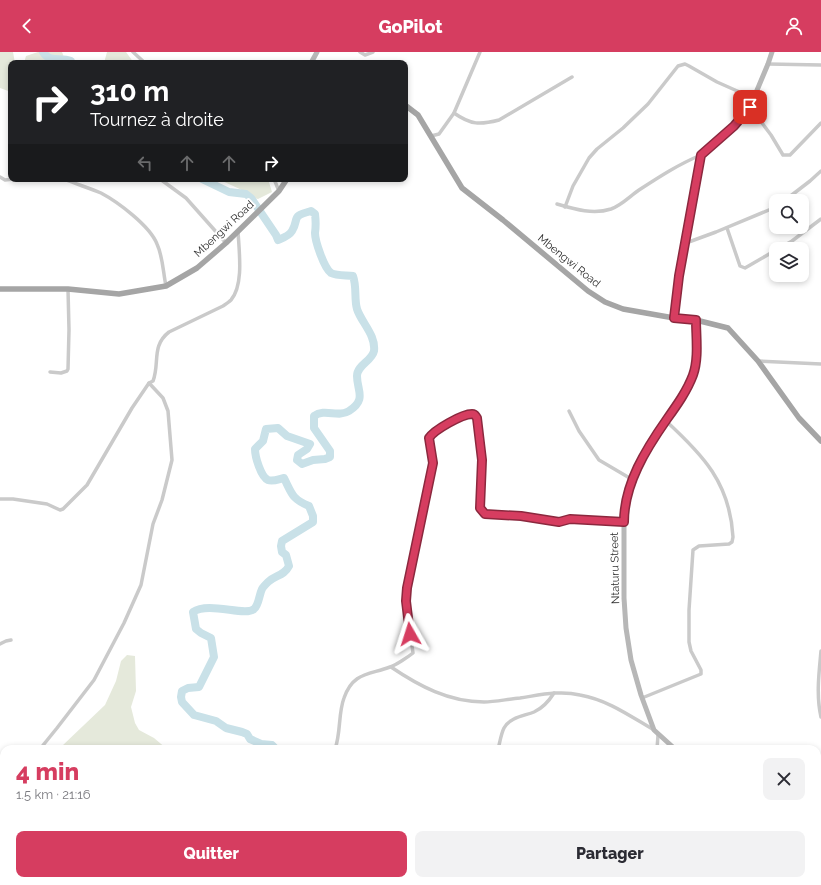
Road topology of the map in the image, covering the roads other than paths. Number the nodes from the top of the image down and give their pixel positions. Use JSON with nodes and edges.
{"nodes":[{"id":1,"x":133,"y":52,"type":"edge"},
{"id":2,"x":360,"y":52,"type":"edge"},
{"id":3,"x":373,"y":52,"type":"edge"},
{"id":4,"x":480,"y":52,"type":"edge"},
{"id":5,"x":772,"y":52,"type":"edge"},
{"id":6,"x":142,"y":60,"type":"edge"},
{"id":7,"x":768,"y":64,"type":"junction"},
{"id":8,"x":821,"y":65,"type":"edge"},
{"id":9,"x":572,"y":77,"type":"dead end"},
{"id":10,"x":753,"y":98,"type":"junction"},
{"id":11,"x":408,"y":107,"type":"edge"},
{"id":12,"x":750,"y":107,"type":"junction"},
{"id":13,"x":454,"y":112,"type":"junction"},
{"id":14,"x":821,"y":123,"type":"edge"},
{"id":15,"x":431,"y":136,"type":"junction"},
{"id":16,"x":701,"y":155,"type":"junction"},
{"id":17,"x":821,"y":171,"type":"edge"},
{"id":18,"x":72,"y":182,"type":"edge"},
{"id":19,"x":164,"y":182,"type":"edge"},
{"id":20,"x":275,"y":182,"type":"edge"},
{"id":21,"x":285,"y":182,"type":"edge"},
{"id":22,"x":279,"y":191,"type":"junction"},
{"id":23,"x":793,"y":194,"type":"edge"},
{"id":24,"x":557,"y":204,"type":"dead end"},
{"id":25,"x":565,"y":207,"type":"junction"},
{"id":26,"x":769,"y":210,"type":"edge"},
{"id":27,"x":821,"y":218,"type":"edge"},
{"id":28,"x":727,"y":228,"type":"junction"},
{"id":29,"x":238,"y":230,"type":"junction"},
{"id":30,"x":790,"y":242,"type":"edge"},
{"id":31,"x":226,"y":243,"type":"junction"},
{"id":32,"x":686,"y":243,"type":"junction"},
{"id":33,"x":769,"y":254,"type":"edge"},
{"id":34,"x":166,"y":286,"type":"junction"},
{"id":35,"x":0,"y":288,"type":"edge"},
{"id":36,"x":68,"y":289,"type":"junction"},
{"id":37,"x":674,"y":318,"type":"junction"},
{"id":38,"x":696,"y":320,"type":"junction"},
{"id":39,"x":758,"y":361,"type":"junction"},
{"id":40,"x":821,"y":364,"type":"edge"},
{"id":41,"x":50,"y":372,"type":"dead end"},
{"id":42,"x":149,"y":383,"type":"junction"},
{"id":43,"x":569,"y":411,"type":"dead end"},
{"id":44,"x":666,"y":421,"type":"junction"},
{"id":45,"x":821,"y":441,"type":"edge"},
{"id":46,"x":633,"y":480,"type":"junction"},
{"id":47,"x":0,"y":499,"type":"edge"},
{"id":48,"x":624,"y":522,"type":"junction"},
{"id":49,"x":11,"y":640,"type":"dead end"},
{"id":50,"x":0,"y":644,"type":"edge"},
{"id":51,"x":821,"y":650,"type":"edge"},
{"id":52,"x":391,"y":667,"type":"junction"},
{"id":53,"x":554,"y":693,"type":"junction"},
{"id":54,"x":642,"y":698,"type":"junction"},
{"id":55,"x":821,"y":717,"type":"edge"},
{"id":56,"x":654,"y":730,"type":"junction"},
{"id":57,"x":658,"y":735,"type":"junction"},
{"id":58,"x":43,"y":745,"type":"edge"},
{"id":59,"x":337,"y":745,"type":"edge"},
{"id":60,"x":499,"y":745,"type":"edge"},
{"id":61,"x":657,"y":745,"type":"edge"},
{"id":62,"x":669,"y":745,"type":"edge"}],
"edges":[{"from":1,"to":6,"type":"street"},
{"from":2,"to":3,"type":"street"},
{"from":4,"to":13,"type":"street"},
{"from":5,"to":7,"type":"street"},
{"from":7,"to":8,"type":"street"},
{"from":7,"to":10,"type":"street"},
{"from":9,"to":13,"type":"street"},
{"from":10,"to":12,"type":"street"},
{"from":10,"to":25,"type":"street"},
{"from":11,"to":15,"type":"main road","name":"Mbengwi Road"},
{"from":12,"to":14,"type":"street"},
{"from":12,"to":16,"type":"street"},
{"from":13,"to":15,"type":"street"},
{"from":15,"to":37,"type":"main road","name":"Mbengwi Road"},
{"from":16,"to":25,"type":"street"},
{"from":16,"to":32,"type":"street"},
{"from":17,"to":23,"type":"street"},
{"from":18,"to":34,"type":"street"},
{"from":19,"to":31,"type":"street"},
{"from":20,"to":22,"type":"street"},
{"from":21,"to":22,"type":"main road","name":"Mbengwi Road"},
{"from":22,"to":29,"type":"main road","name":"Mbengwi Road"},
{"from":24,"to":25,"type":"street"},
{"from":26,"to":28,"type":"street"},
{"from":27,"to":30,"type":"street"},
{"from":28,"to":32,"type":"street"},
{"from":28,"to":33,"type":"street"},
{"from":29,"to":31,"type":"main road","name":"Mbengwi Road"},
{"from":29,"to":42,"type":"street"},
{"from":31,"to":34,"type":"main road","name":"Mbengwi Road"},
{"from":32,"to":37,"type":"street"},
{"from":34,"to":36,"type":"main road","name":"Mbengwi Road"},
{"from":35,"to":36,"type":"main road","name":"Mbengwi Road"},
{"from":36,"to":41,"type":"street"},
{"from":37,"to":38,"type":"main road","name":"Mbengwi Road"},
{"from":38,"to":39,"type":"main road","name":"Mbengwi Road"},
{"from":38,"to":44,"type":"street","name":"Ntaturu Street"},
{"from":39,"to":40,"type":"street"},
{"from":39,"to":45,"type":"main road","name":"Mbengwi Road"},
{"from":42,"to":47,"type":"street"},
{"from":42,"to":58,"type":"street"},
{"from":43,"to":46,"type":"street"},
{"from":44,"to":46,"type":"street","name":"Ntaturu Street"},
{"from":44,"to":54,"type":"street"},
{"from":46,"to":48,"type":"street","name":"Ntaturu Street"},
{"from":48,"to":52,"type":"street"},
{"from":48,"to":54,"type":"street","name":"Ntaturu Street"},
{"from":49,"to":50,"type":"street"},
{"from":51,"to":55,"type":"street"},
{"from":52,"to":53,"type":"street"},
{"from":52,"to":59,"type":"street"},
{"from":53,"to":56,"type":"street"},
{"from":53,"to":60,"type":"street"},
{"from":54,"to":56,"type":"street","name":"Ntaturu Street"},
{"from":56,"to":57,"type":"street","name":"Ntaturu Street"},
{"from":57,"to":61,"type":"street"},
{"from":57,"to":62,"type":"street","name":"Ntaturu Street"}]}
